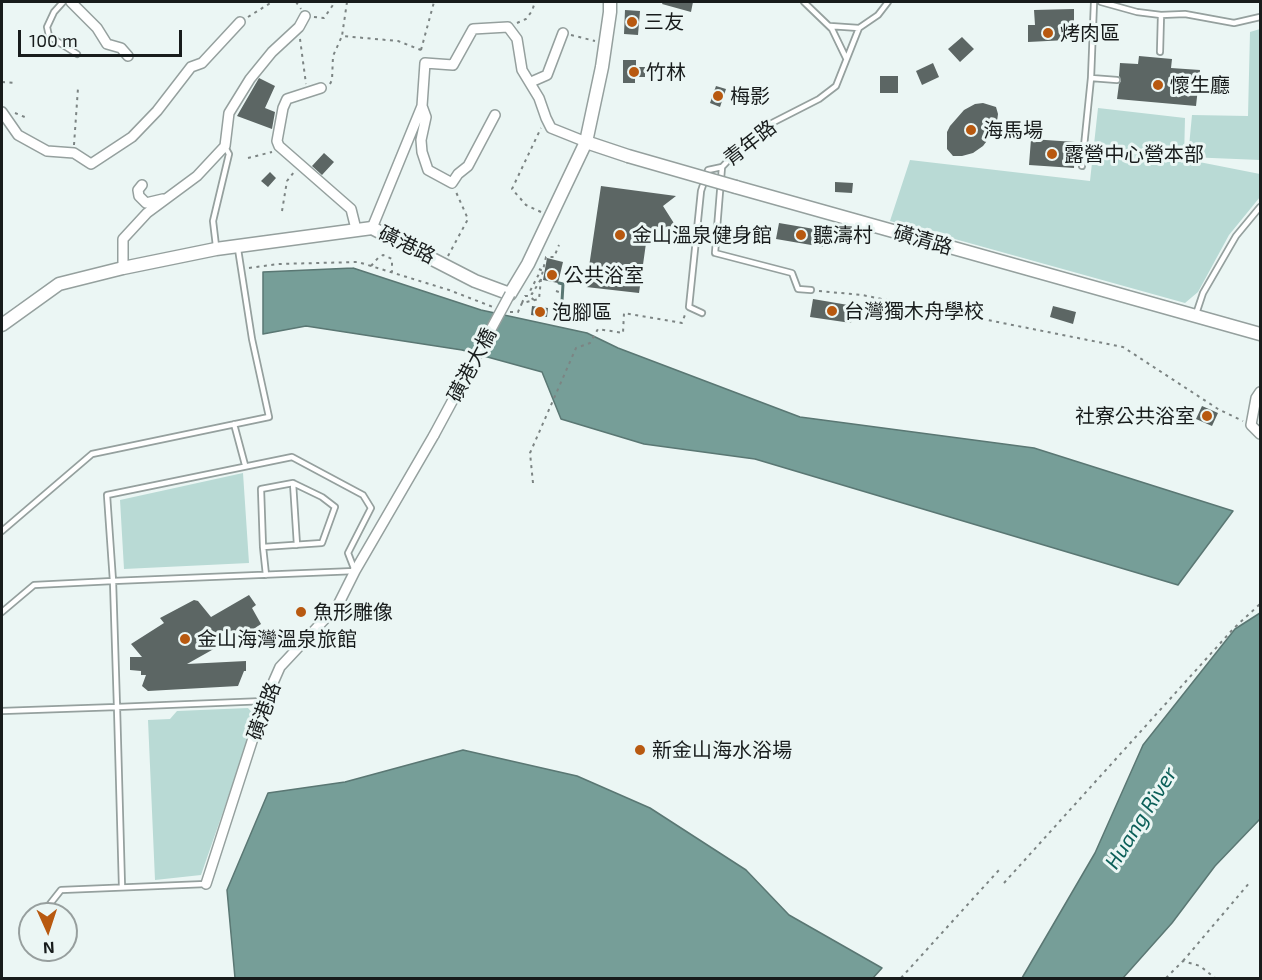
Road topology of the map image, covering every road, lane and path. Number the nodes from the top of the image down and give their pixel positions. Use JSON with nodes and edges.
{"nodes":[{"id":1,"x":63,"y":2,"type":"edge"},
{"id":2,"x":71,"y":2,"type":"edge"},
{"id":3,"x":272,"y":2,"type":"edge"},
{"id":4,"x":296,"y":2,"type":"edge"},
{"id":5,"x":335,"y":2,"type":"edge"},
{"id":6,"x":347,"y":2,"type":"edge"},
{"id":7,"x":434,"y":2,"type":"edge"},
{"id":8,"x":535,"y":2,"type":"edge"},
{"id":9,"x":610,"y":2,"type":"edge"},
{"id":10,"x":804,"y":2,"type":"edge"},
{"id":11,"x":888,"y":2,"type":"edge"},
{"id":12,"x":1094,"y":2,"type":"edge"},
{"id":13,"x":1101,"y":2,"type":"edge"},
{"id":14,"x":1161,"y":15,"type":"junction"},
{"id":15,"x":305,"y":16,"type":"junction"},
{"id":16,"x":1260,"y":17,"type":"edge"},
{"id":17,"x":240,"y":22,"type":"joint"},
{"id":18,"x":299,"y":27,"type":"junction"},
{"id":19,"x":508,"y":27,"type":"junction"},
{"id":20,"x":830,"y":27,"type":"junction"},
{"id":21,"x":859,"y":28,"type":"junction"},
{"id":22,"x":562,"y":33,"type":"joint"},
{"id":23,"x":342,"y":36,"type":"junction"},
{"id":24,"x":605,"y":44,"type":"junction"},
{"id":25,"x":421,"y":50,"type":"junction"},
{"id":26,"x":1160,"y":52,"type":"dead end"},
{"id":27,"x":77,"y":54,"type":"dead end"},
{"id":28,"x":128,"y":56,"type":"dead end"},
{"id":29,"x":846,"y":58,"type":"junction"},
{"id":30,"x":425,"y":63,"type":"junction"},
{"id":31,"x":1091,"y":78,"type":"junction"},
{"id":32,"x":1117,"y":80,"type":"dead end"},
{"id":33,"x":2,"y":82,"type":"edge"},
{"id":34,"x":531,"y":82,"type":"junction"},
{"id":35,"x":15,"y":83,"type":"dead end"},
{"id":36,"x":78,"y":88,"type":"dead end"},
{"id":37,"x":321,"y":88,"type":"joint"},
{"id":38,"x":305,"y":93,"type":"junction"},
{"id":39,"x":422,"y":106,"type":"junction"},
{"id":40,"x":2,"y":112,"type":"edge"},
{"id":41,"x":495,"y":115,"type":"dead end"},
{"id":42,"x":546,"y":118,"type":"junction"},
{"id":43,"x":586,"y":142,"type":"junction"},
{"id":44,"x":225,"y":146,"type":"junction"},
{"id":45,"x":279,"y":146,"type":"junction"},
{"id":46,"x":74,"y":153,"type":"junction"},
{"id":47,"x":248,"y":158,"type":"dead end"},
{"id":48,"x":299,"y":164,"type":"junction"},
{"id":49,"x":1082,"y":166,"type":"dead end"},
{"id":50,"x":722,"y":167,"type":"junction"},
{"id":51,"x":452,"y":183,"type":"junction"},
{"id":52,"x":142,"y":186,"type":"dead end"},
{"id":53,"x":165,"y":198,"type":"junction"},
{"id":54,"x":1260,"y":207,"type":"edge"},
{"id":55,"x":282,"y":211,"type":"dead end"},
{"id":56,"x":552,"y":218,"type":"junction"},
{"id":57,"x":372,"y":228,"type":"junction"},
{"id":58,"x":356,"y":229,"type":"junction"},
{"id":59,"x":558,"y":245,"type":"dead end"},
{"id":60,"x":238,"y":246,"type":"junction"},
{"id":61,"x":216,"y":249,"type":"junction"},
{"id":62,"x":444,"y":264,"type":"junction"},
{"id":63,"x":371,"y":266,"type":"junction"},
{"id":64,"x":123,"y":268,"type":"junction"},
{"id":65,"x":242,"y":269,"type":"junction"},
{"id":66,"x":537,"y":269,"type":"dead end"},
{"id":67,"x":392,"y":272,"type":"junction"},
{"id":68,"x":540,"y":280,"type":"junction"},
{"id":69,"x":811,"y":290,"type":"joint"},
{"id":70,"x":510,"y":294,"type":"junction"},
{"id":71,"x":689,"y":307,"type":"junction"},
{"id":72,"x":496,"y":308,"type":"dead end"},
{"id":73,"x":504,"y":310,"type":"dead end"},
{"id":74,"x":702,"y":313,"type":"dead end"},
{"id":75,"x":1195,"y":316,"type":"junction"},
{"id":76,"x":2,"y":325,"type":"edge"},
{"id":77,"x":1260,"y":334,"type":"edge"},
{"id":78,"x":1260,"y":392,"type":"edge"},
{"id":79,"x":234,"y":424,"type":"junction"},
{"id":80,"x":1251,"y":425,"type":"junction"},
{"id":81,"x":1260,"y":434,"type":"edge"},
{"id":82,"x":434,"y":435,"type":"joint"},
{"id":83,"x":245,"y":465,"type":"junction"},
{"id":84,"x":293,"y":483,"type":"junction"},
{"id":85,"x":533,"y":483,"type":"dead end"},
{"id":86,"x":2,"y":531,"type":"edge"},
{"id":87,"x":297,"y":545,"type":"junction"},
{"id":88,"x":263,"y":547,"type":"junction"},
{"id":89,"x":355,"y":571,"type":"junction"},
{"id":90,"x":266,"y":575,"type":"junction"},
{"id":91,"x":113,"y":581,"type":"junction"},
{"id":92,"x":1260,"y":603,"type":"edge"},
{"id":93,"x":2,"y":612,"type":"edge"},
{"id":94,"x":265,"y":701,"type":"junction"},
{"id":95,"x":117,"y":707,"type":"junction"},
{"id":96,"x":2,"y":711,"type":"edge"},
{"id":97,"x":999,"y":870,"type":"dead end"},
{"id":98,"x":1251,"y":881,"type":"dead end"},
{"id":99,"x":206,"y":884,"type":"joint"},
{"id":100,"x":1004,"y":884,"type":"dead end"},
{"id":101,"x":122,"y":887,"type":"junction"},
{"id":102,"x":52,"y":902,"type":"edge"},
{"id":103,"x":1183,"y":962,"type":"junction"},
{"id":104,"x":901,"y":978,"type":"edge"},
{"id":105,"x":1166,"y":978,"type":"edge"},
{"id":106,"x":1215,"y":978,"type":"edge"}],
"edges":[{"from":1,"to":27,"type":"lane"},
{"from":2,"to":28,"type":"street"},
{"from":3,"to":17,"type":"path"},
{"from":4,"to":15,"type":"path"},
{"from":5,"to":15,"type":"path"},
{"from":6,"to":23,"type":"path"},
{"from":7,"to":25,"type":"path"},
{"from":8,"to":19,"type":"path"},
{"from":9,"to":24,"type":"street"},
{"from":10,"to":20,"type":"lane"},
{"from":11,"to":21,"type":"lane"},
{"from":12,"to":31,"type":"lane"},
{"from":13,"to":14,"type":"lane"},
{"from":14,"to":16,"type":"lane"},
{"from":14,"to":26,"type":"lane"},
{"from":15,"to":18,"type":"street"},
{"from":17,"to":46,"type":"street"},
{"from":18,"to":38,"type":"path"},
{"from":18,"to":44,"type":"street"},
{"from":19,"to":30,"type":"street"},
{"from":19,"to":34,"type":"street"},
{"from":20,"to":21,"type":"lane"},
{"from":20,"to":29,"type":"lane"},
{"from":21,"to":29,"type":"lane","name":"青年路"},
{"from":22,"to":24,"type":"path"},
{"from":22,"to":34,"type":"street"},
{"from":23,"to":25,"type":"path"},
{"from":23,"to":37,"type":"path"},
{"from":24,"to":43,"type":"street"},
{"from":25,"to":30,"type":"path"},
{"from":29,"to":50,"type":"lane","name":"青年路"},
{"from":30,"to":39,"type":"street"},
{"from":31,"to":32,"type":"lane"},
{"from":31,"to":49,"type":"lane"},
{"from":33,"to":35,"type":"path"},
{"from":34,"to":42,"type":"street"},
{"from":36,"to":46,"type":"path"},
{"from":37,"to":38,"type":"street"},
{"from":38,"to":45,"type":"street"},
{"from":39,"to":51,"type":"street"},
{"from":39,"to":57,"type":"street"},
{"from":40,"to":46,"type":"street"},
{"from":41,"to":51,"type":"street"},
{"from":42,"to":43,"type":"street"},
{"from":42,"to":56,"type":"path"},
{"from":43,"to":56,"type":"street"},
{"from":43,"to":75,"type":"street","name":"磺清路","bridge":true},
{"from":44,"to":53,"type":"street"},
{"from":44,"to":61,"type":"lane"},
{"from":45,"to":47,"type":"path"},
{"from":45,"to":48,"type":"street"},
{"from":48,"to":55,"type":"path"},
{"from":48,"to":58,"type":"street"},
{"from":50,"to":69,"type":"lane"},
{"from":50,"to":71,"type":"lane","name":"青年路"},
{"from":51,"to":62,"type":"path"},
{"from":52,"to":53,"type":"street"},
{"from":53,"to":64,"type":"street"},
{"from":54,"to":75,"type":"lane"},
{"from":56,"to":70,"type":"street"},
{"from":57,"to":58,"type":"street","name":"磺港路"},
{"from":57,"to":62,"type":"street","name":"磺港路"},
{"from":58,"to":60,"type":"street","name":"磺港路"},
{"from":59,"to":68,"type":"path"},
{"from":60,"to":61,"type":"street","name":"磺港路"},
{"from":60,"to":65,"type":"lane"},
{"from":61,"to":64,"type":"street","name":"磺港路"},
{"from":62,"to":70,"type":"street","name":"磺港路"},
{"from":63,"to":65,"type":"path"},
{"from":63,"to":67,"type":"path"},
{"from":63,"to":67,"type":"path"},
{"from":64,"to":76,"type":"street","name":"磺港路"},
{"from":65,"to":79,"type":"lane"},
{"from":66,"to":68,"type":"path"},
{"from":67,"to":72,"type":"path"},
{"from":68,"to":73,"type":"path"},
{"from":69,"to":80,"type":"path"},
{"from":70,"to":82,"type":"street","name":"磺港大橋","bridge":true},
{"from":71,"to":74,"type":"lane"},
{"from":71,"to":85,"type":"path"},
{"from":75,"to":77,"type":"street","name":"磺清路"},
{"from":78,"to":80,"type":"street"},
{"from":79,"to":83,"type":"lane"},
{"from":79,"to":86,"type":"lane"},
{"from":80,"to":81,"type":"street"},
{"from":82,"to":89,"type":"street","name":"磺港路"},
{"from":83,"to":89,"type":"lane"},
{"from":83,"to":91,"type":"lane"},
{"from":84,"to":87,"type":"lane"},
{"from":84,"to":87,"type":"lane"},
{"from":84,"to":88,"type":"lane"},
{"from":87,"to":88,"type":"lane"},
{"from":88,"to":90,"type":"lane"},
{"from":89,"to":90,"type":"lane"},
{"from":89,"to":94,"type":"street","name":"磺港路"},
{"from":90,"to":91,"type":"lane"},
{"from":91,"to":93,"type":"lane"},
{"from":91,"to":95,"type":"lane"},
{"from":92,"to":100,"type":"path"},
{"from":94,"to":95,"type":"lane"},
{"from":94,"to":99,"type":"street","name":"磺港路"},
{"from":95,"to":96,"type":"lane"},
{"from":95,"to":101,"type":"lane"},
{"from":97,"to":104,"type":"path"},
{"from":98,"to":103,"type":"path"},
{"from":99,"to":101,"type":"lane"},
{"from":101,"to":102,"type":"lane"},
{"from":103,"to":105,"type":"path"},
{"from":103,"to":106,"type":"path"}]}
